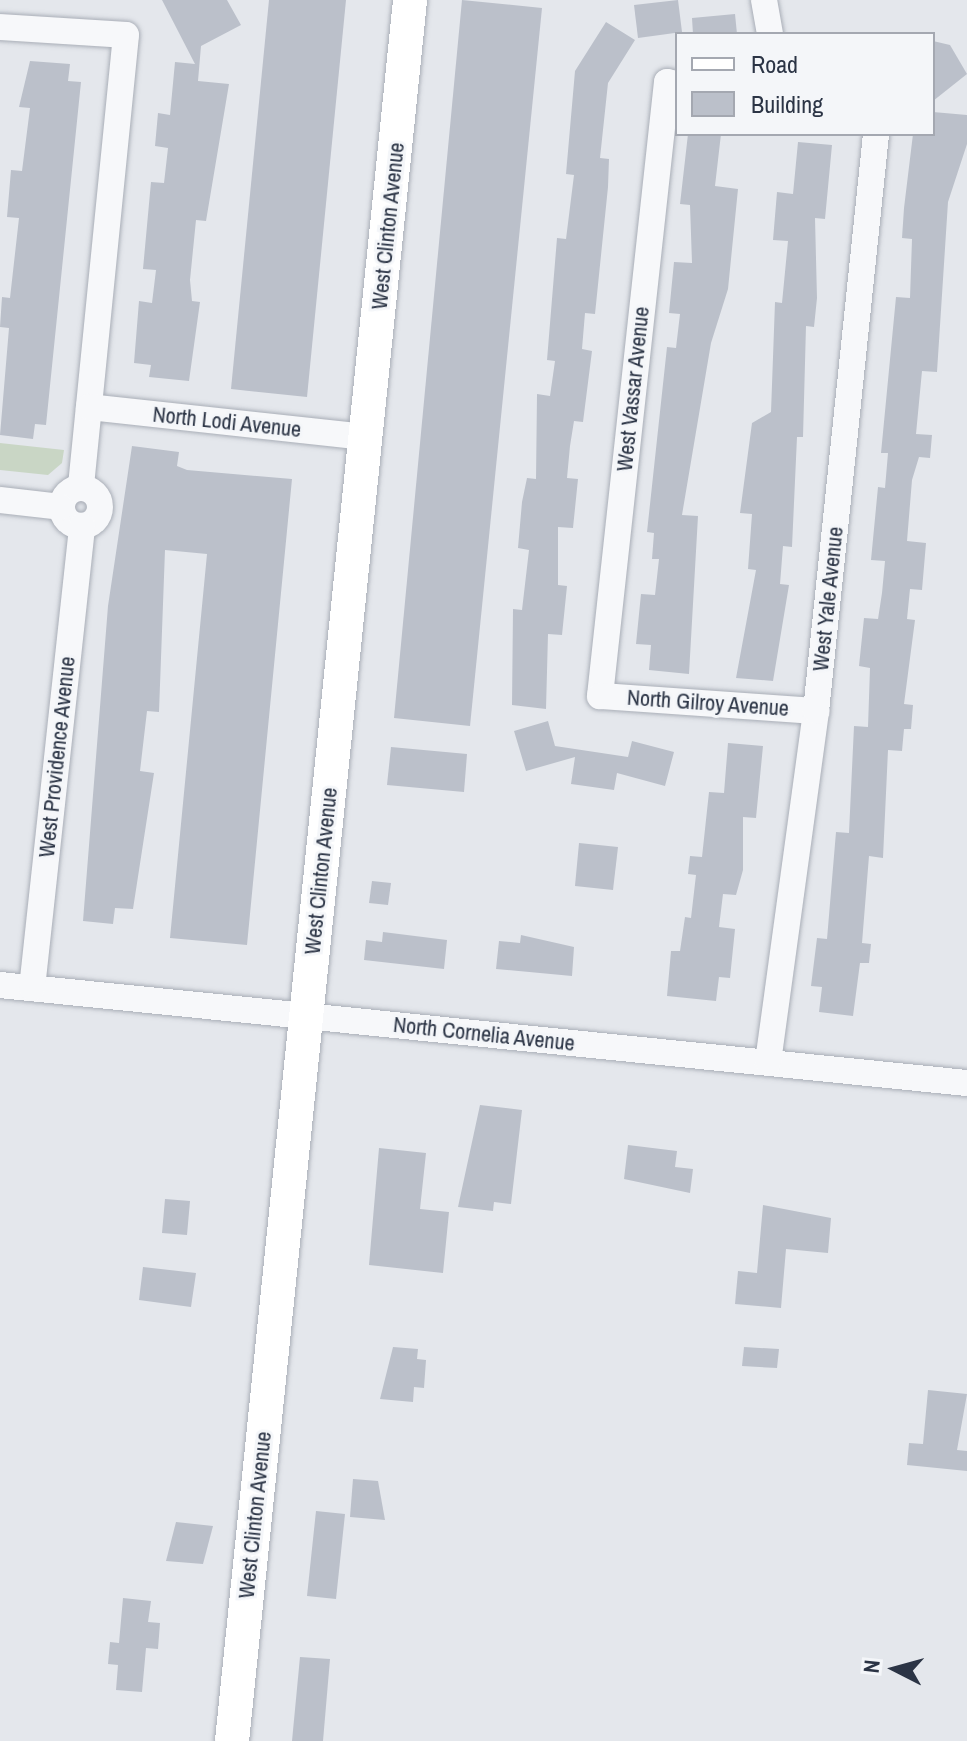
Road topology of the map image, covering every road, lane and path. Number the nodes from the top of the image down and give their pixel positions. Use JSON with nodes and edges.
{"nodes":[{"id":1,"x":410,"y":0,"type":"edge"},
{"id":2,"x":764,"y":0,"type":"edge"},
{"id":3,"x":0,"y":27,"type":"edge"},
{"id":4,"x":770,"y":32,"type":"edge"},
{"id":5,"x":672,"y":83,"type":"edge"},
{"id":6,"x":876,"y":136,"type":"edge"},
{"id":7,"x":89,"y":407,"type":"junction"},
{"id":8,"x":366,"y":437,"type":"junction"},
{"id":9,"x":81,"y":488,"type":"junction"},
{"id":10,"x":0,"y":500,"type":"edge"},
{"id":11,"x":61,"y":507,"type":"junction"},
{"id":12,"x":82,"y":526,"type":"junction"},
{"id":13,"x":600,"y":696,"type":"joint"},
{"id":14,"x":816,"y":711,"type":"junction"},
{"id":15,"x":0,"y":985,"type":"edge"},
{"id":16,"x":32,"y":988,"type":"junction"},
{"id":17,"x":306,"y":1016,"type":"junction"},
{"id":18,"x":768,"y":1062,"type":"junction"},
{"id":19,"x":967,"y":1083,"type":"edge"},
{"id":20,"x":232,"y":1741,"type":"edge"}],
"edges":[{"from":1,"to":8,"type":"main road","name":"West Clinton Avenue"},
{"from":2,"to":4,"type":"street"},
{"from":3,"to":7,"type":"street"},
{"from":5,"to":13,"type":"street","name":"West Vassar Avenue"},
{"from":6,"to":14,"type":"street","name":"West Yale Avenue"},
{"from":7,"to":8,"type":"street","name":"North Lodi Avenue"},
{"from":7,"to":9,"type":"street"},
{"from":8,"to":17,"type":"main road","name":"West Clinton Avenue"},
{"from":9,"to":11,"type":"street"},
{"from":9,"to":12,"type":"street"},
{"from":10,"to":11,"type":"street"},
{"from":11,"to":12,"type":"street"},
{"from":12,"to":16,"type":"street","name":"West Providence Avenue"},
{"from":13,"to":14,"type":"street","name":"North Gilroy Avenue"},
{"from":14,"to":18,"type":"street","name":"West Yale Avenue"},
{"from":15,"to":16,"type":"street","name":"North Cornelia Avenue"},
{"from":16,"to":17,"type":"street","name":"North Cornelia Avenue"},
{"from":17,"to":18,"type":"street","name":"North Cornelia Avenue"},
{"from":17,"to":20,"type":"main road","name":"West Clinton Avenue"},
{"from":18,"to":19,"type":"street","name":"North Cornelia Avenue"}]}
